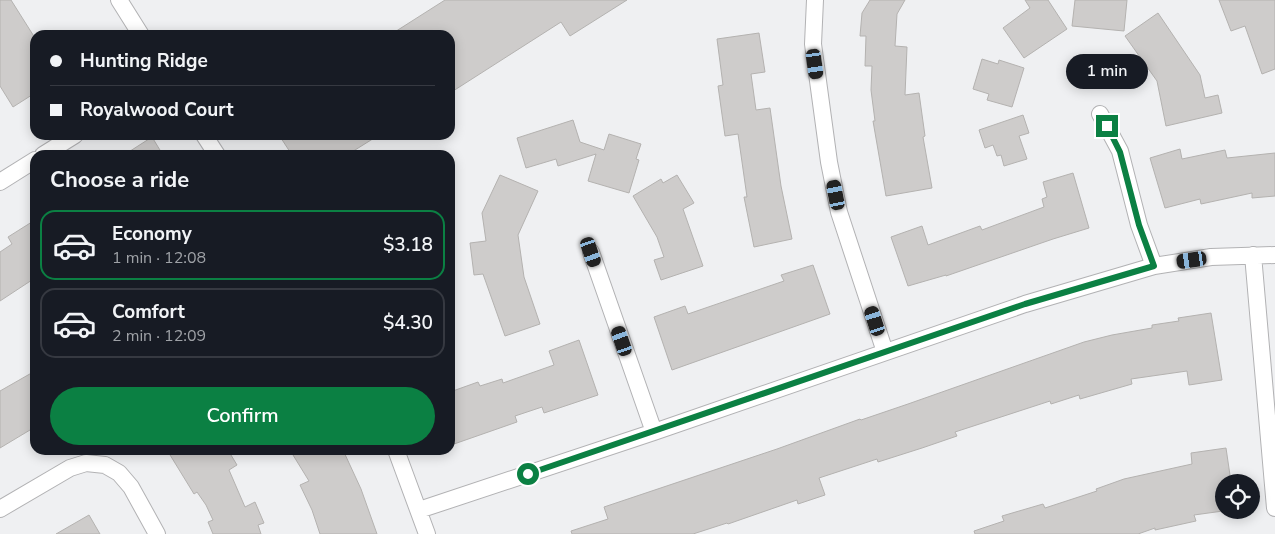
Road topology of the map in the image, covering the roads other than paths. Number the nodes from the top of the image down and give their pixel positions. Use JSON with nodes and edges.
{"nodes":[{"id":1,"x":120,"y":0,"type":"edge"},
{"id":2,"x":815,"y":0,"type":"edge"},
{"id":3,"x":138,"y":30,"type":"edge"},
{"id":4,"x":1100,"y":114,"type":"dead end"},
{"id":5,"x":67,"y":140,"type":"edge"},
{"id":6,"x":51,"y":150,"type":"edge"},
{"id":7,"x":30,"y":163,"type":"edge"},
{"id":8,"x":0,"y":182,"type":"edge"},
{"id":9,"x":591,"y":252,"type":"dead end"},
{"id":10,"x":1253,"y":255,"type":"junction"},
{"id":11,"x":1275,"y":255,"type":"edge"},
{"id":12,"x":1154,"y":266,"type":"junction"},
{"id":13,"x":885,"y":352,"type":"junction"},
{"id":14,"x":654,"y":432,"type":"junction"},
{"id":15,"x":398,"y":455,"type":"edge"},
{"id":16,"x":1275,"y":508,"type":"edge"},
{"id":17,"x":0,"y":509,"type":"edge"},
{"id":18,"x":419,"y":510,"type":"junction"},
{"id":19,"x":157,"y":534,"type":"edge"},
{"id":20,"x":427,"y":534,"type":"edge"}],
"edges":[{"from":1,"to":3,"type":"street"},
{"from":2,"to":13,"type":"street"},
{"from":4,"to":12,"type":"street"},
{"from":5,"to":6,"type":"street"},
{"from":7,"to":8,"type":"street"},
{"from":9,"to":14,"type":"street"},
{"from":10,"to":11,"type":"street"},
{"from":10,"to":12,"type":"street"},
{"from":10,"to":16,"type":"street"},
{"from":12,"to":13,"type":"street"},
{"from":13,"to":14,"type":"street"},
{"from":14,"to":18,"type":"street"},
{"from":15,"to":18,"type":"street"},
{"from":17,"to":19,"type":"street"},
{"from":18,"to":20,"type":"street"}]}
